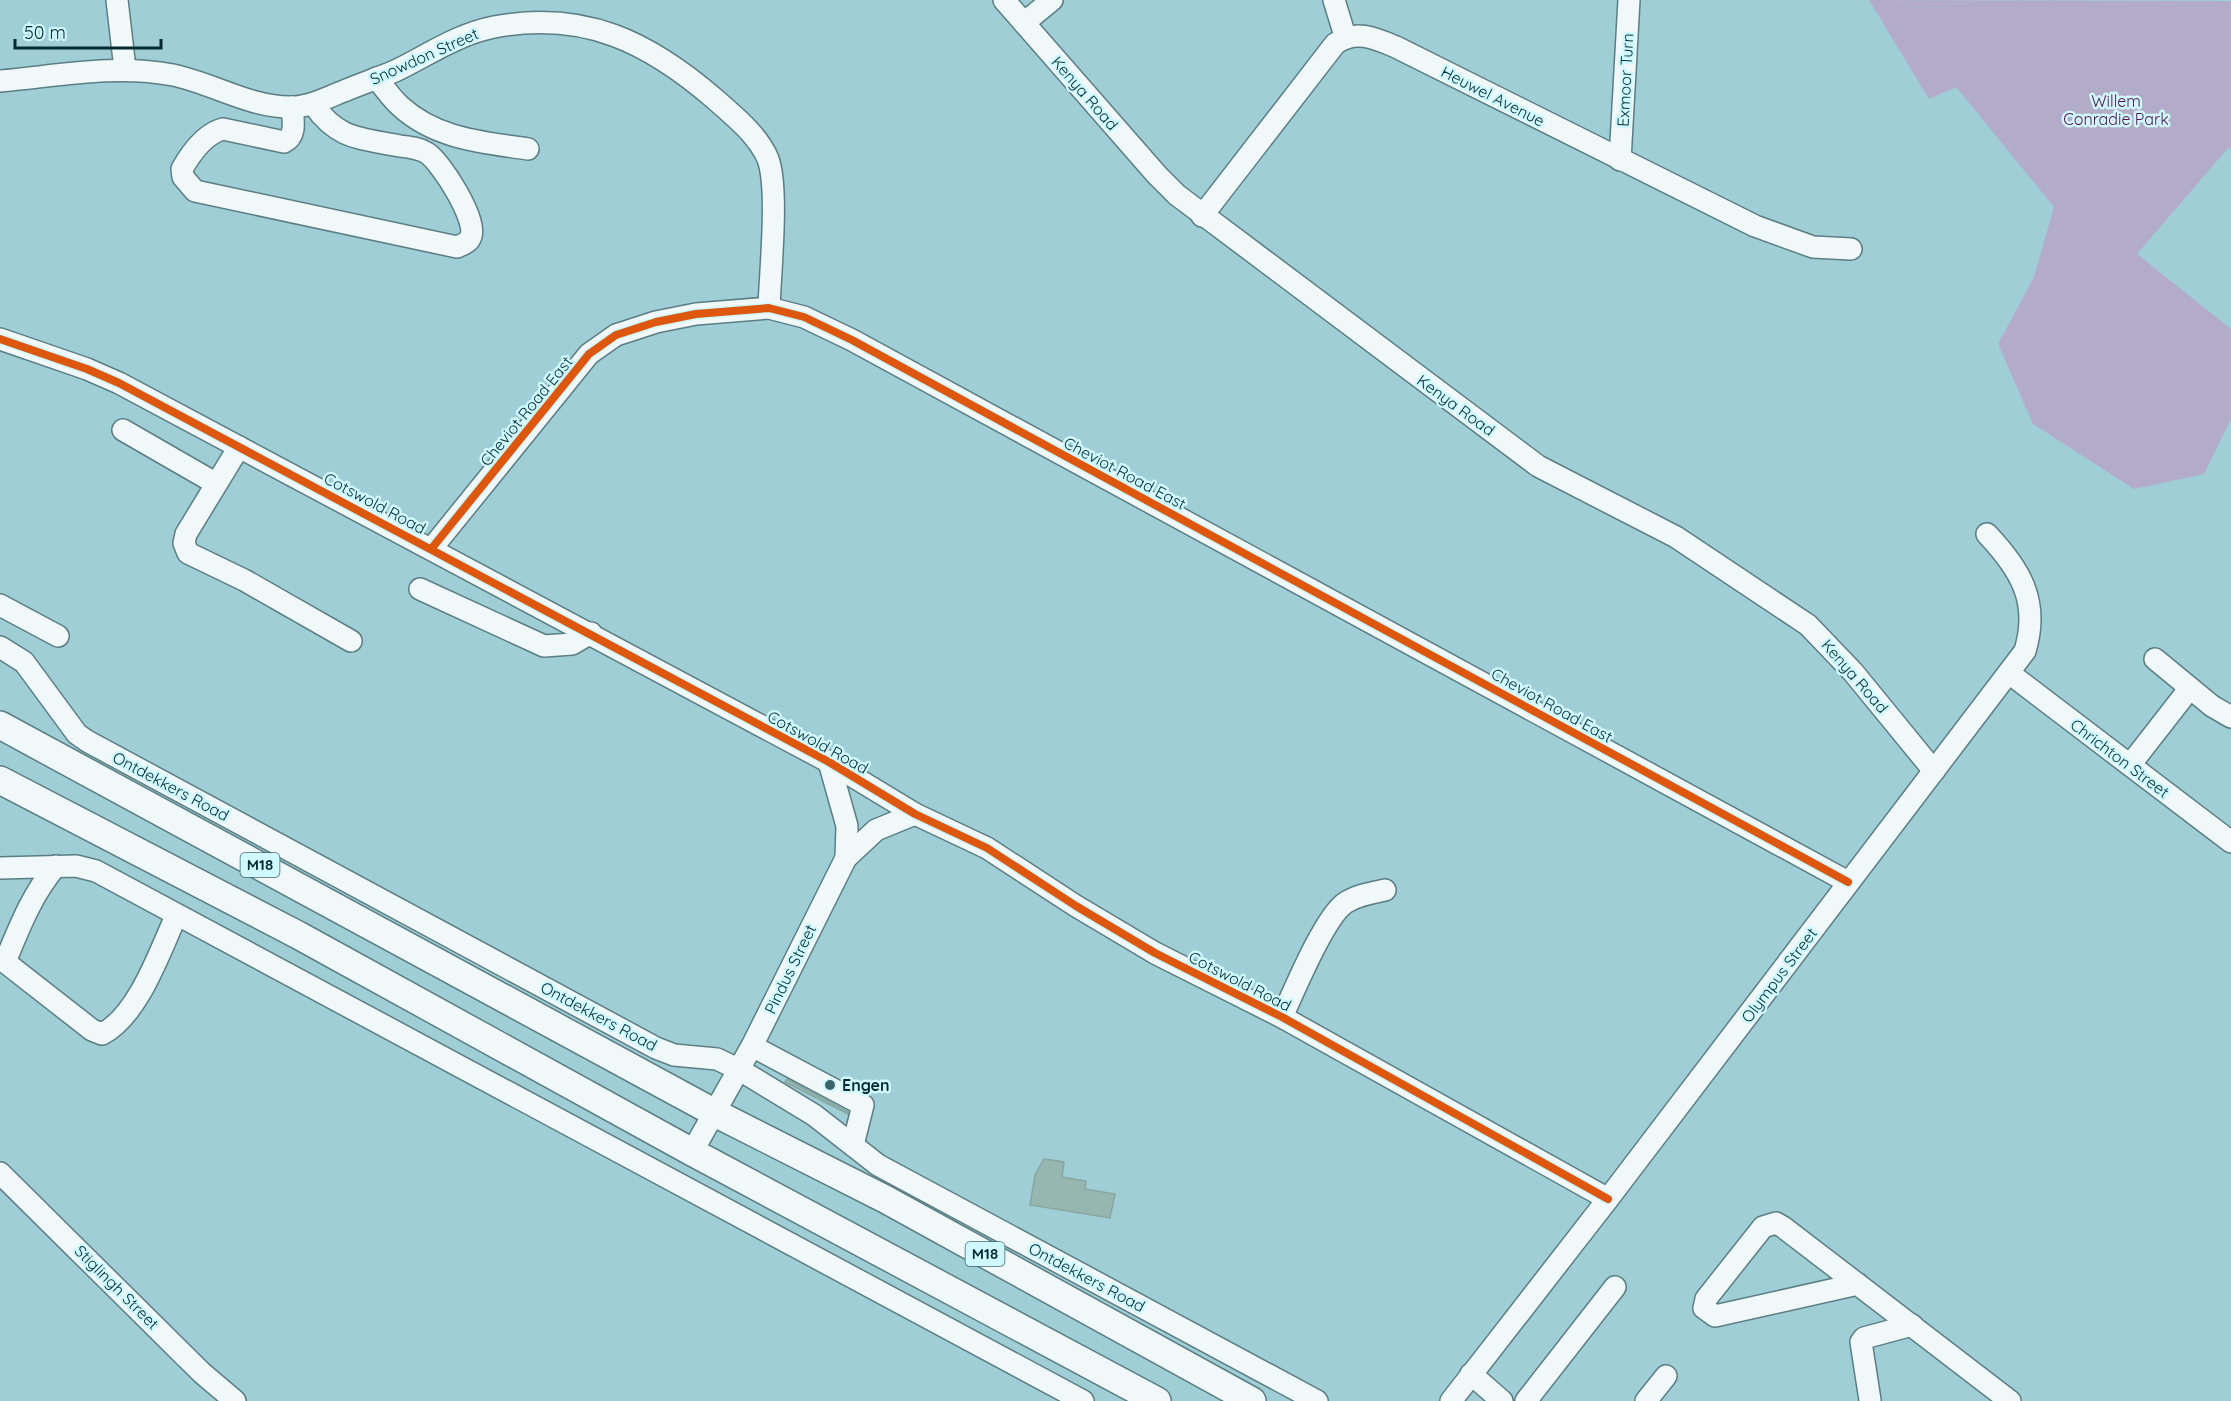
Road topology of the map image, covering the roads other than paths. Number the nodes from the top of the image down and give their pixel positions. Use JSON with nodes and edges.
{"nodes":[{"id":1,"x":117,"y":0,"type":"edge"},
{"id":2,"x":1005,"y":0,"type":"edge"},
{"id":3,"x":1052,"y":0,"type":"edge"},
{"id":4,"x":1334,"y":0,"type":"edge"},
{"id":5,"x":1629,"y":0,"type":"edge"},
{"id":6,"x":1024,"y":23,"type":"junction"},
{"id":7,"x":1345,"y":36,"type":"junction"},
{"id":8,"x":125,"y":69,"type":"junction"},
{"id":9,"x":376,"y":78,"type":"junction"},
{"id":10,"x":0,"y":81,"type":"edge"},
{"id":11,"x":303,"y":105,"type":"junction"},
{"id":12,"x":528,"y":149,"type":"dead end"},
{"id":13,"x":1620,"y":160,"type":"junction"},
{"id":14,"x":1202,"y":216,"type":"junction"},
{"id":15,"x":1851,"y":249,"type":"dead end"},
{"id":16,"x":768,"y":308,"type":"junction"},
{"id":17,"x":0,"y":339,"type":"edge"},
{"id":18,"x":123,"y":430,"type":"dead end"},
{"id":19,"x":239,"y":447,"type":"junction"},
{"id":20,"x":215,"y":483,"type":"junction"},
{"id":21,"x":1987,"y":534,"type":"dead end"},
{"id":22,"x":432,"y":548,"type":"junction"},
{"id":23,"x":420,"y":590,"type":"dead end"},
{"id":24,"x":0,"y":605,"type":"edge"},
{"id":25,"x":591,"y":633,"type":"junction"},
{"id":26,"x":58,"y":636,"type":"dead end"},
{"id":27,"x":351,"y":641,"type":"dead end"},
{"id":28,"x":0,"y":647,"type":"edge"},
{"id":29,"x":2155,"y":659,"type":"dead end"},
{"id":30,"x":2009,"y":673,"type":"junction"},
{"id":31,"x":2190,"y":688,"type":"junction"},
{"id":32,"x":2231,"y":717,"type":"edge"},
{"id":33,"x":0,"y":725,"type":"edge"},
{"id":34,"x":830,"y":762,"type":"junction"},
{"id":35,"x":2130,"y":765,"type":"junction"},
{"id":36,"x":1934,"y":771,"type":"junction"},
{"id":37,"x":0,"y":780,"type":"edge"},
{"id":38,"x":915,"y":814,"type":"junction"},
{"id":39,"x":2231,"y":842,"type":"edge"},
{"id":40,"x":846,"y":858,"type":"junction"},
{"id":41,"x":56,"y":866,"type":"junction"},
{"id":42,"x":0,"y":868,"type":"edge"},
{"id":43,"x":1848,"y":882,"type":"junction"},
{"id":44,"x":1385,"y":890,"type":"dead end"},
{"id":45,"x":176,"y":916,"type":"junction"},
{"id":46,"x":0,"y":927,"type":"edge"},
{"id":47,"x":2,"y":967,"type":"edge"},
{"id":48,"x":1281,"y":1017,"type":"junction"},
{"id":49,"x":752,"y":1047,"type":"junction"},
{"id":50,"x":740,"y":1070,"type":"junction"},
{"id":51,"x":715,"y":1113,"type":"junction"},
{"id":52,"x":853,"y":1145,"type":"junction"},
{"id":53,"x":692,"y":1152,"type":"junction"},
{"id":54,"x":0,"y":1173,"type":"edge"},
{"id":55,"x":1608,"y":1199,"type":"junction"},
{"id":56,"x":1858,"y":1284,"type":"junction"},
{"id":57,"x":1615,"y":1287,"type":"dead end"},
{"id":58,"x":1911,"y":1325,"type":"junction"},
{"id":59,"x":1471,"y":1374,"type":"junction"},
{"id":60,"x":1666,"y":1376,"type":"dead end"},
{"id":61,"x":1870,"y":1400,"type":"edge"},
{"id":62,"x":236,"y":1401,"type":"edge"},
{"id":63,"x":1083,"y":1401,"type":"edge"},
{"id":64,"x":1157,"y":1401,"type":"edge"},
{"id":65,"x":1252,"y":1401,"type":"edge"},
{"id":66,"x":1317,"y":1401,"type":"edge"},
{"id":67,"x":1451,"y":1401,"type":"edge"},
{"id":68,"x":1502,"y":1401,"type":"edge"},
{"id":69,"x":1526,"y":1401,"type":"edge"},
{"id":70,"x":1646,"y":1401,"type":"edge"},
{"id":71,"x":2010,"y":1401,"type":"edge"}],
"edges":[{"from":1,"to":8,"type":"street"},
{"from":2,"to":6,"type":"street","name":"Kenya Road"},
{"from":3,"to":6,"type":"street"},
{"from":4,"to":7,"type":"street"},
{"from":5,"to":13,"type":"street","name":"Exmoor Turn"},
{"from":6,"to":14,"type":"street","name":"Kenya Road"},
{"from":7,"to":13,"type":"street","name":"Heuwel Avenue"},
{"from":7,"to":14,"type":"street"},
{"from":8,"to":10,"type":"street","name":"Snowdon Street"},
{"from":8,"to":11,"type":"street","name":"Snowdon Street"},
{"from":9,"to":11,"type":"street","name":"Snowdon Street"},
{"from":9,"to":12,"type":"street"},
{"from":9,"to":16,"type":"street","name":"Snowdon Street"},
{"from":11,"to":11,"type":"street"},
{"from":13,"to":15,"type":"street","name":"Heuwel Avenue"},
{"from":14,"to":36,"type":"street","name":"Kenya Road"},
{"from":16,"to":22,"type":"street","name":"Cheviot Road East"},
{"from":16,"to":43,"type":"street","name":"Cheviot Road East"},
{"from":17,"to":19,"type":"street","name":"Cotswold Road"},
{"from":18,"to":20,"type":"street"},
{"from":19,"to":20,"type":"street"},
{"from":19,"to":22,"type":"street","name":"Cotswold Road"},
{"from":20,"to":27,"type":"street"},
{"from":21,"to":30,"type":"street","name":"Olympus Street"},
{"from":22,"to":25,"type":"street","name":"Cotswold Road"},
{"from":23,"to":25,"type":"street"},
{"from":24,"to":26,"type":"street"},
{"from":25,"to":34,"type":"street","name":"Cotswold Road"},
{"from":28,"to":50,"type":"street","name":"Ontdekkers Road"},
{"from":29,"to":31,"type":"street"},
{"from":30,"to":35,"type":"street","name":"Chrichton Street"},
{"from":30,"to":36,"type":"street","name":"Olympus Street"},
{"from":31,"to":32,"type":"street"},
{"from":31,"to":35,"type":"street"},
{"from":33,"to":51,"type":"main road","name":"Ontdekkers Road","number":"M18"},
{"from":34,"to":38,"type":"street","name":"Cotswold Road"},
{"from":34,"to":40,"type":"street"},
{"from":35,"to":39,"type":"street","name":"Chrichton Street"},
{"from":36,"to":43,"type":"street","name":"Olympus Street"},
{"from":37,"to":53,"type":"main road","number":"M18"},
{"from":38,"to":40,"type":"street","name":"Pindus Street"},
{"from":38,"to":48,"type":"street","name":"Cotswold Road"},
{"from":40,"to":49,"type":"street","name":"Pindus Street"},
{"from":41,"to":42,"type":"street"},
{"from":41,"to":45,"type":"street"},
{"from":41,"to":47,"type":"street"},
{"from":43,"to":55,"type":"street","name":"Olympus Street"},
{"from":44,"to":48,"type":"street"},
{"from":45,"to":47,"type":"street"},
{"from":45,"to":63,"type":"street"},
{"from":46,"to":47,"type":"street"},
{"from":48,"to":55,"type":"street","name":"Cotswold Road"},
{"from":49,"to":50,"type":"street","name":"Pindus Street"},
{"from":49,"to":52,"type":"street"},
{"from":50,"to":51,"type":"street","name":"Pindus Street"},
{"from":50,"to":52,"type":"street","name":"Ontdekkers Road"},
{"from":51,"to":53,"type":"street","name":"Pindus Street"},
{"from":51,"to":65,"type":"main road","name":"Ontdekkers Road","number":"M18"},
{"from":52,"to":66,"type":"street","name":"Ontdekkers Road"},
{"from":53,"to":64,"type":"main road","number":"M18"},
{"from":54,"to":62,"type":"street","name":"Stiglingh Street"},
{"from":55,"to":59,"type":"street","name":"Olympus Street"},
{"from":56,"to":56,"type":"street"},
{"from":56,"to":58,"type":"street"},
{"from":57,"to":69,"type":"street"},
{"from":58,"to":61,"type":"street"},
{"from":58,"to":71,"type":"street"},
{"from":59,"to":67,"type":"street","name":"Olympus Street"},
{"from":59,"to":68,"type":"street"},
{"from":60,"to":70,"type":"street"}]}
